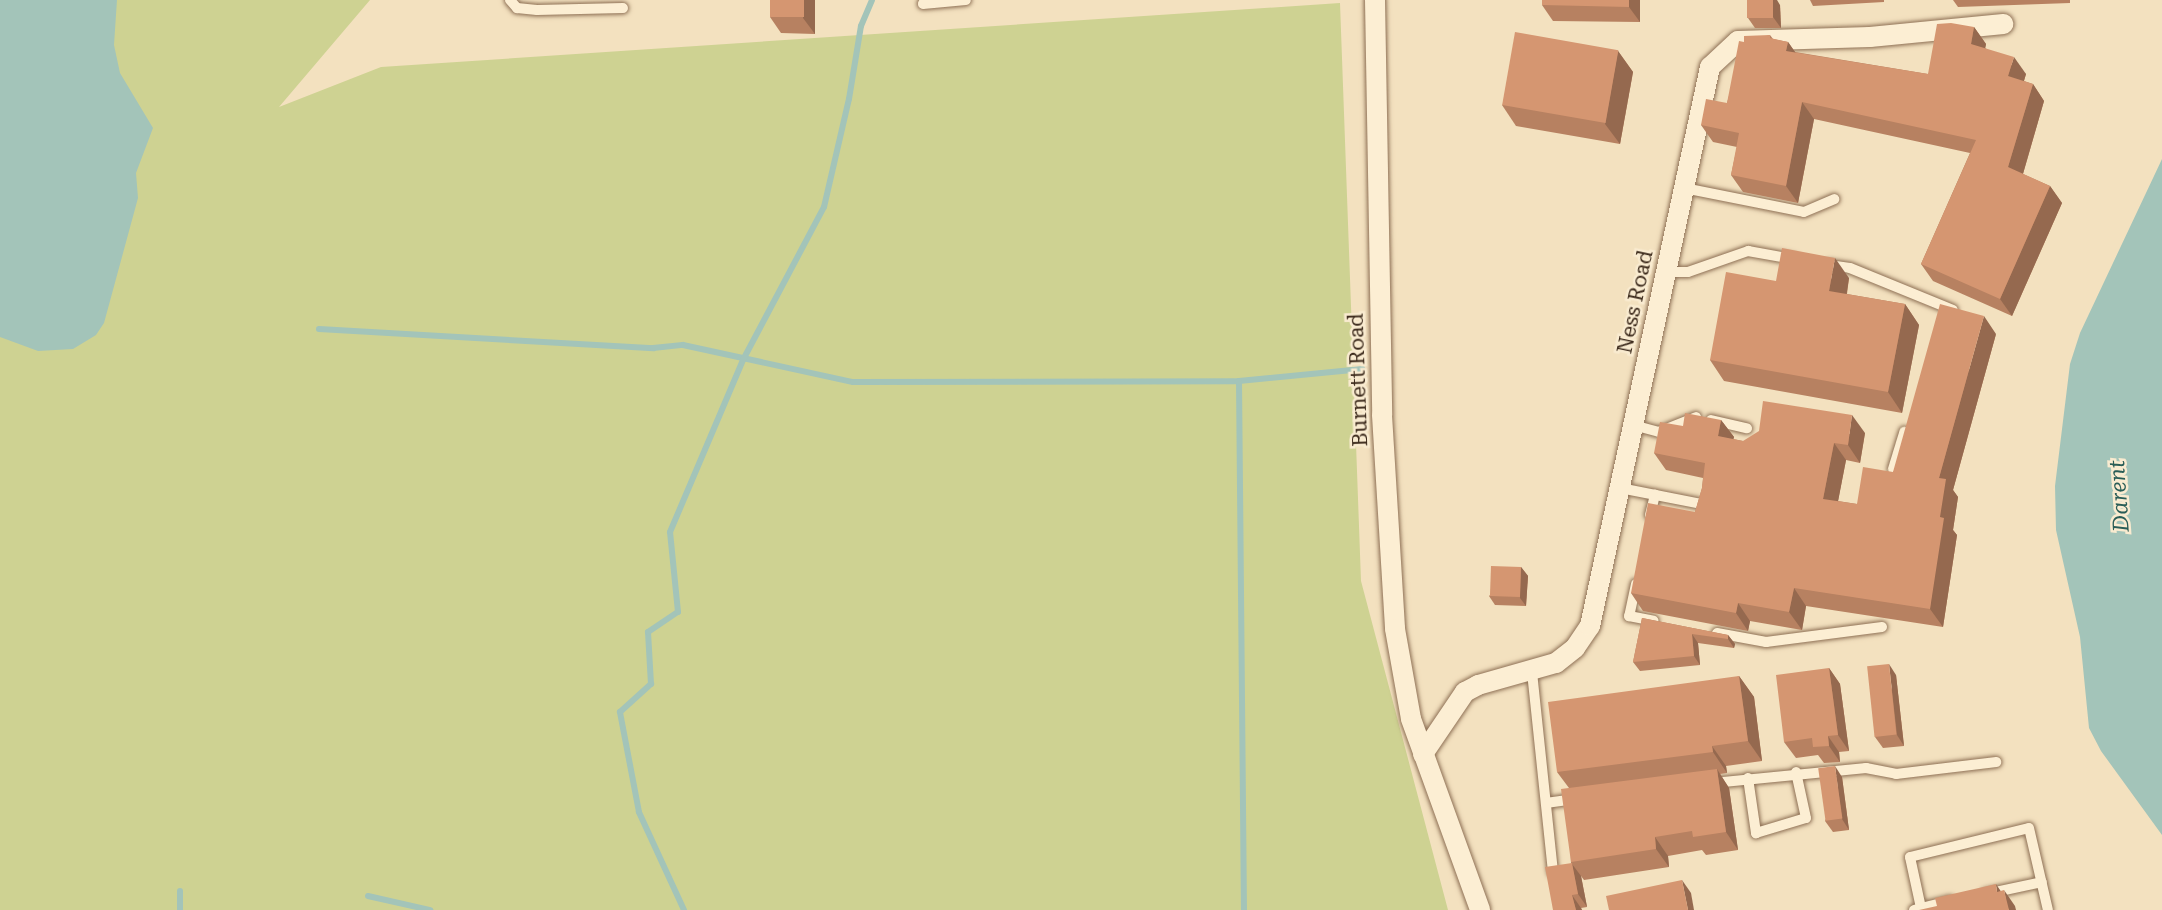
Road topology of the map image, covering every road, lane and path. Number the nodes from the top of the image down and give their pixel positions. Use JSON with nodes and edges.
{"nodes":[{"id":1,"x":510,"y":0,"type":"edge"},
{"id":2,"x":925,"y":0,"type":"edge"},
{"id":3,"x":966,"y":0,"type":"edge"},
{"id":4,"x":1375,"y":0,"type":"edge"},
{"id":5,"x":623,"y":8,"type":"dead end"},
{"id":6,"x":2003,"y":24,"type":"dead end"},
{"id":7,"x":1684,"y":188,"type":"junction"},
{"id":8,"x":1834,"y":199,"type":"dead end"},
{"id":9,"x":1666,"y":272,"type":"junction"},
{"id":10,"x":1962,"y":314,"type":"edge"},
{"id":11,"x":1910,"y":415,"type":"edge"},
{"id":12,"x":1633,"y":425,"type":"junction"},
{"id":13,"x":1747,"y":428,"type":"dead end"},
{"id":14,"x":1893,"y":469,"type":"edge"},
{"id":15,"x":1620,"y":488,"type":"junction"},
{"id":16,"x":1655,"y":495,"type":"junction"},
{"id":17,"x":1707,"y":505,"type":"edge"},
{"id":18,"x":1648,"y":528,"type":"edge"},
{"id":19,"x":1638,"y":572,"type":"edge"},
{"id":20,"x":1663,"y":623,"type":"edge"},
{"id":21,"x":1882,"y":627,"type":"dead end"},
{"id":22,"x":1709,"y":632,"type":"edge"},
{"id":23,"x":1532,"y":672,"type":"junction"},
{"id":24,"x":1424,"y":754,"type":"junction"},
{"id":25,"x":1996,"y":762,"type":"dead end"},
{"id":26,"x":1796,"y":772,"type":"junction"},
{"id":27,"x":1748,"y":778,"type":"junction"},
{"id":28,"x":1700,"y":784,"type":"edge"},
{"id":29,"x":1593,"y":797,"type":"edge"},
{"id":30,"x":1546,"y":803,"type":"junction"},
{"id":31,"x":1553,"y":872,"type":"edge"},
{"id":32,"x":2042,"y":882,"type":"junction"},
{"id":33,"x":1915,"y":909,"type":"edge"},
{"id":34,"x":1480,"y":910,"type":"edge"},
{"id":35,"x":2048,"y":910,"type":"edge"}],
"edges":[{"from":1,"to":5,"type":"lane"},
{"from":2,"to":3,"type":"lane"},
{"from":4,"to":24,"type":"street","name":"Burnett Road"},
{"from":6,"to":7,"type":"street","name":"Ness Road"},
{"from":7,"to":8,"type":"lane"},
{"from":7,"to":9,"type":"street","name":"Ness Road"},
{"from":9,"to":10,"type":"lane"},
{"from":9,"to":12,"type":"street","name":"Ness Road"},
{"from":11,"to":14,"type":"lane"},
{"from":12,"to":13,"type":"lane"},
{"from":12,"to":15,"type":"street","name":"Ness Road"},
{"from":15,"to":16,"type":"lane"},
{"from":15,"to":23,"type":"street","name":"Ness Road"},
{"from":16,"to":17,"type":"lane"},
{"from":16,"to":18,"type":"lane"},
{"from":19,"to":20,"type":"lane"},
{"from":21,"to":22,"type":"lane"},
{"from":23,"to":24,"type":"street","name":"Ness Road"},
{"from":23,"to":30,"type":"lane"},
{"from":24,"to":34,"type":"street","name":"Burnett Road"},
{"from":25,"to":26,"type":"lane"},
{"from":26,"to":27,"type":"lane"},
{"from":26,"to":27,"type":"lane"},
{"from":27,"to":28,"type":"lane"},
{"from":29,"to":30,"type":"lane"},
{"from":30,"to":31,"type":"lane"},
{"from":32,"to":33,"type":"lane"},
{"from":32,"to":33,"type":"lane"},
{"from":32,"to":35,"type":"lane"}]}
